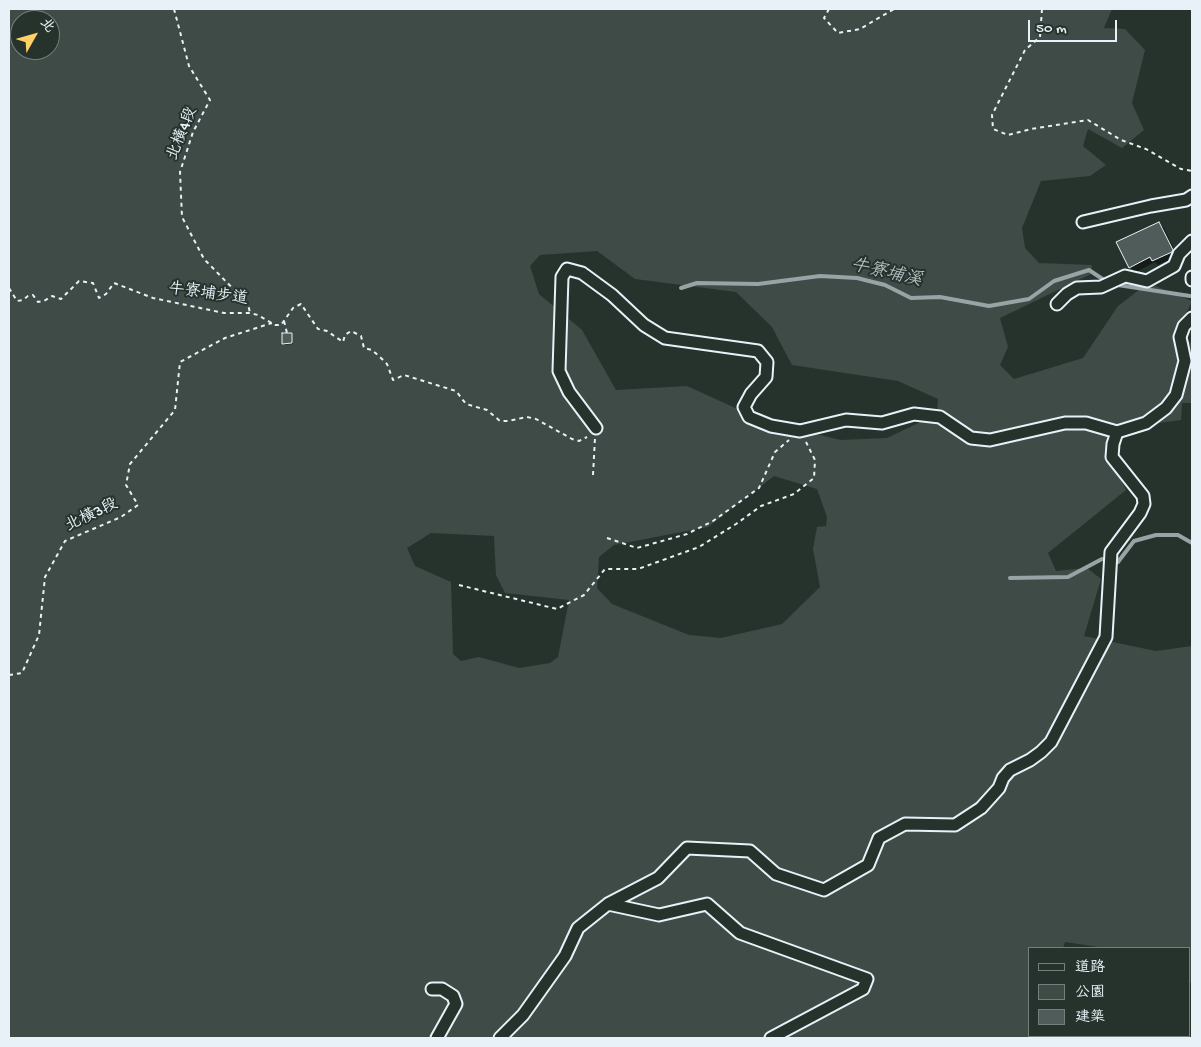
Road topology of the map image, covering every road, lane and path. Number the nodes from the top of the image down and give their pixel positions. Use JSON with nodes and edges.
{"nodes":[{"id":1,"x":174,"y":9,"type":"edge"},
{"id":2,"x":828,"y":9,"type":"edge"},
{"id":3,"x":894,"y":9,"type":"edge"},
{"id":4,"x":1042,"y":9,"type":"edge"},
{"id":5,"x":1192,"y":171,"type":"edge"},
{"id":6,"x":1192,"y":196,"type":"edge"},
{"id":7,"x":1083,"y":222,"type":"dead end"},
{"id":8,"x":1192,"y":241,"type":"edge"},
{"id":9,"x":9,"y":288,"type":"edge"},
{"id":10,"x":1057,"y":304,"type":"dead end"},
{"id":11,"x":250,"y":313,"type":"junction"},
{"id":12,"x":1192,"y":318,"type":"edge"},
{"id":13,"x":284,"y":321,"type":"junction"},
{"id":14,"x":272,"y":323,"type":"junction"},
{"id":15,"x":287,"y":333,"type":"dead end"},
{"id":16,"x":596,"y":428,"type":"junction"},
{"id":17,"x":800,"y":431,"type":"junction"},
{"id":18,"x":1117,"y":432,"type":"junction"},
{"id":19,"x":593,"y":474,"type":"dead end"},
{"id":20,"x":607,"y":538,"type":"dead end"},
{"id":21,"x":460,"y":585,"type":"dead end"},
{"id":22,"x":9,"y":675,"type":"edge"},
{"id":23,"x":608,"y":904,"type":"junction"},
{"id":24,"x":432,"y":989,"type":"dead end"},
{"id":25,"x":436,"y":1038,"type":"edge"},
{"id":26,"x":500,"y":1038,"type":"edge"},
{"id":27,"x":771,"y":1038,"type":"edge"}],
"edges":[{"from":1,"to":11,"type":"path","name":"北橫4段"},
{"from":2,"to":3,"type":"path"},
{"from":4,"to":5,"type":"path"},
{"from":6,"to":7,"type":"street"},
{"from":8,"to":10,"type":"street"},
{"from":9,"to":11,"type":"path","name":"牛寮埔步道"},
{"from":11,"to":14,"type":"path","name":"牛寮埔步道"},
{"from":12,"to":18,"type":"street"},
{"from":13,"to":14,"type":"path"},
{"from":13,"to":15,"type":"path"},
{"from":13,"to":16,"type":"path"},
{"from":14,"to":22,"type":"path","name":"北橫3段"},
{"from":16,"to":17,"type":"street"},
{"from":16,"to":19,"type":"path"},
{"from":17,"to":18,"type":"street"},
{"from":17,"to":20,"type":"path"},
{"from":17,"to":21,"type":"path"},
{"from":18,"to":23,"type":"street"},
{"from":23,"to":26,"type":"street"},
{"from":23,"to":27,"type":"street"},
{"from":24,"to":25,"type":"street"}]}
